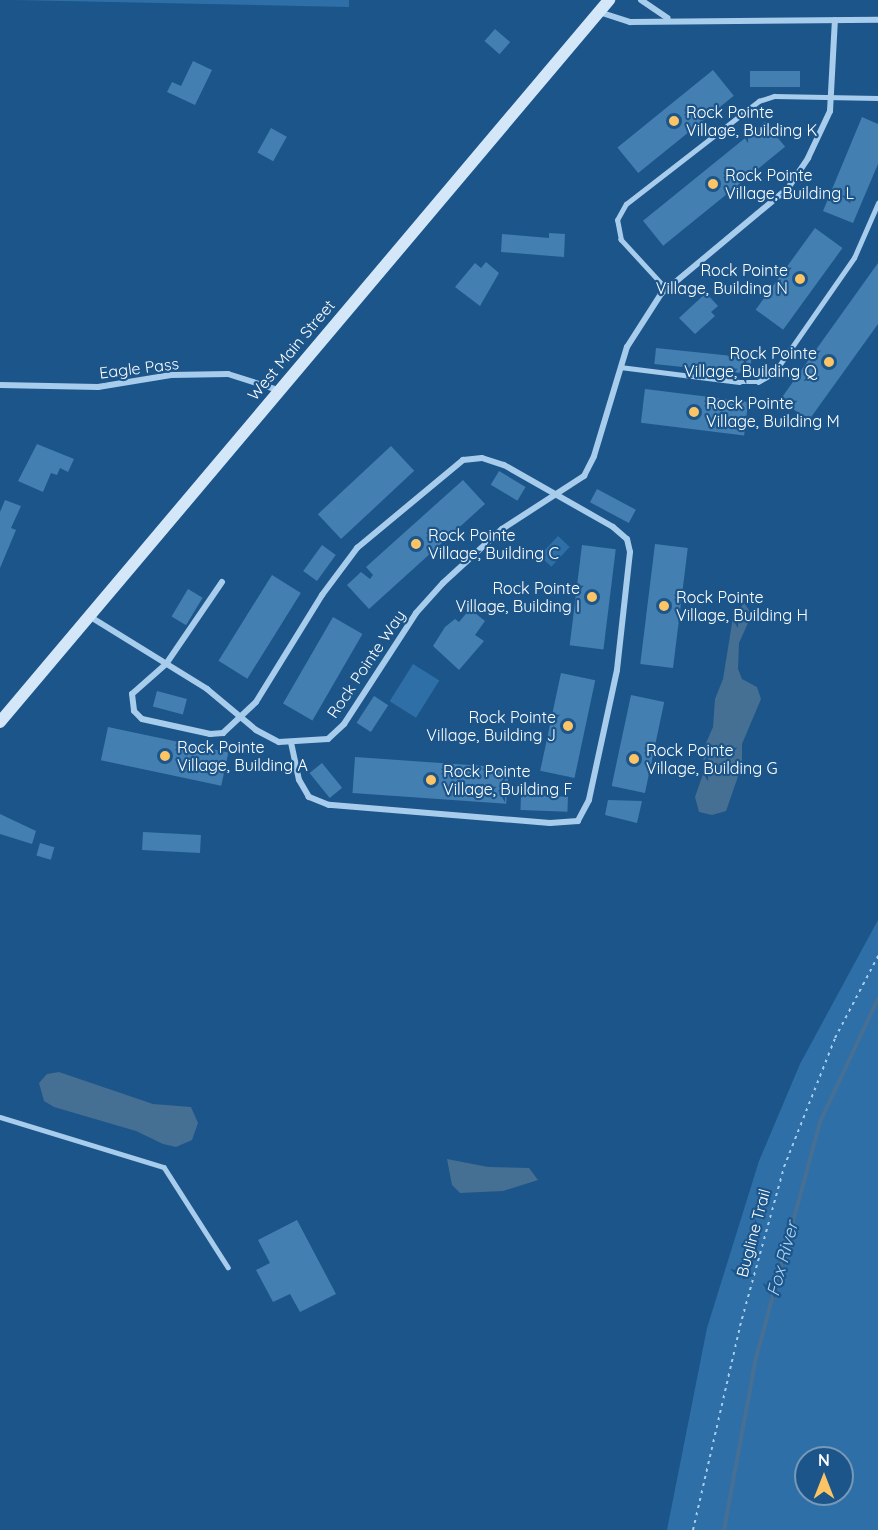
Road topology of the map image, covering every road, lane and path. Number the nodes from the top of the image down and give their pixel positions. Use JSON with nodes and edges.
{"nodes":[{"id":1,"x":609,"y":0,"type":"edge"},
{"id":2,"x":641,"y":0,"type":"edge"},
{"id":3,"x":599,"y":12,"type":"junction"},
{"id":4,"x":674,"y":20,"type":"junction"},
{"id":5,"x":835,"y":20,"type":"junction"},
{"id":6,"x":878,"y":20,"type":"edge"},
{"id":7,"x":832,"y":96,"type":"junction"},
{"id":8,"x":878,"y":98,"type":"edge"},
{"id":9,"x":878,"y":203,"type":"edge"},
{"id":10,"x":666,"y":289,"type":"junction"},
{"id":11,"x":620,"y":367,"type":"junction"},
{"id":12,"x":0,"y":385,"type":"edge"},
{"id":13,"x":278,"y":390,"type":"junction"},
{"id":14,"x":558,"y":496,"type":"junction"},
{"id":15,"x":222,"y":582,"type":"dead end"},
{"id":16,"x":88,"y":616,"type":"junction"},
{"id":17,"x":166,"y":664,"type":"junction"},
{"id":18,"x":240,"y":716,"type":"junction"},
{"id":19,"x":0,"y":723,"type":"edge"},
{"id":20,"x":291,"y":742,"type":"junction"},
{"id":21,"x":878,"y":956,"type":"edge"},
{"id":22,"x":0,"y":1117,"type":"edge"},
{"id":23,"x":228,"y":1267,"type":"dead end"},
{"id":24,"x":693,"y":1530,"type":"edge"}],
"edges":[{"from":1,"to":3,"type":"main road","name":"West Main Street"},
{"from":2,"to":4,"type":"street"},
{"from":3,"to":4,"type":"street"},
{"from":3,"to":13,"type":"main road","name":"West Main Street"},
{"from":4,"to":5,"type":"street"},
{"from":5,"to":6,"type":"street"},
{"from":5,"to":7,"type":"street","name":"Rock Pointe Way"},
{"from":7,"to":8,"type":"lane"},
{"from":7,"to":10,"type":"street","name":"Rock Pointe Way"},
{"from":7,"to":10,"type":"lane"},
{"from":9,"to":11,"type":"lane"},
{"from":10,"to":11,"type":"street","name":"Rock Pointe Way"},
{"from":11,"to":14,"type":"street","name":"Rock Pointe Way"},
{"from":12,"to":13,"type":"street","name":"Eagle Pass"},
{"from":13,"to":16,"type":"main road","name":"West Main Street"},
{"from":14,"to":18,"type":"street"},
{"from":14,"to":20,"type":"street","name":"Rock Pointe Way"},
{"from":14,"to":20,"type":"street"},
{"from":15,"to":17,"type":"street"},
{"from":16,"to":17,"type":"street","name":"Rock Pointe Way"},
{"from":16,"to":19,"type":"main road","name":"West Main Street"},
{"from":17,"to":18,"type":"street","name":"Rock Pointe Way"},
{"from":17,"to":18,"type":"street"},
{"from":18,"to":20,"type":"street","name":"Rock Pointe Way"},
{"from":21,"to":24,"type":"path","name":"Bugline Trail"},
{"from":22,"to":23,"type":"lane"}]}
